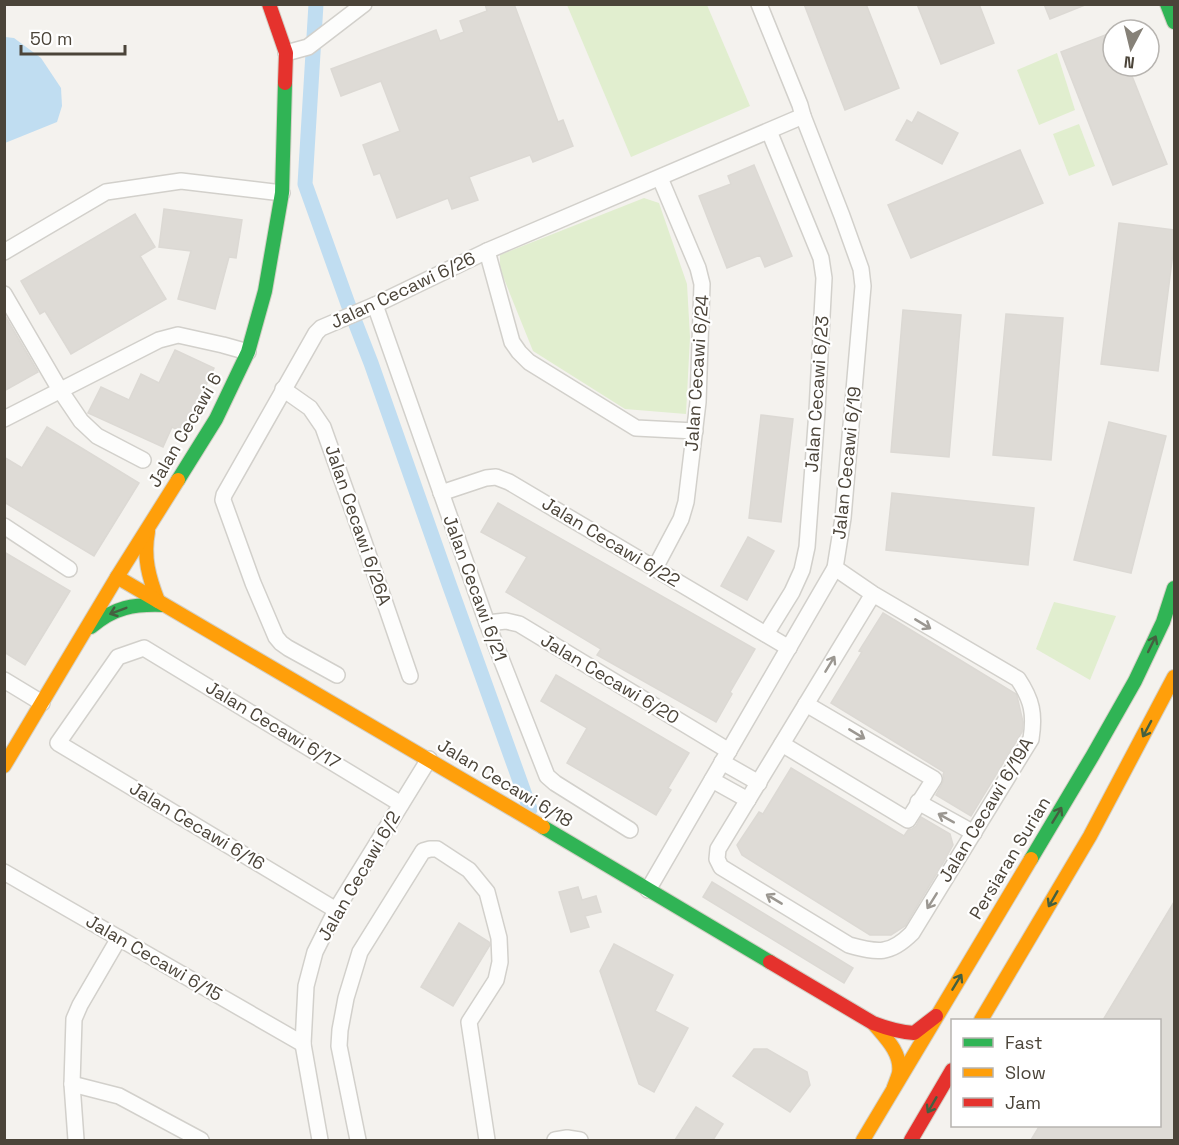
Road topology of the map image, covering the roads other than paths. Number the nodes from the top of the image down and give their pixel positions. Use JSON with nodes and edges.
{"nodes":[{"id":1,"x":269,"y":4,"type":"edge"},
{"id":2,"x":364,"y":4,"type":"edge"},
{"id":3,"x":759,"y":4,"type":"edge"},
{"id":4,"x":1167,"y":4,"type":"edge"},
{"id":5,"x":1174,"y":22,"type":"edge"},
{"id":6,"x":286,"y":53,"type":"junction"},
{"id":7,"x":803,"y":116,"type":"junction"},
{"id":8,"x":769,"y":131,"type":"junction"},
{"id":9,"x":660,"y":178,"type":"junction"},
{"id":10,"x":282,"y":194,"type":"junction"},
{"id":11,"x":487,"y":251,"type":"junction"},
{"id":12,"x":4,"y":252,"type":"edge"},
{"id":13,"x":4,"y":294,"type":"edge"},
{"id":14,"x":375,"y":305,"type":"junction"},
{"id":15,"x":248,"y":352,"type":"junction"},
{"id":16,"x":60,"y":390,"type":"junction"},
{"id":17,"x":283,"y":390,"type":"junction"},
{"id":18,"x":4,"y":419,"type":"edge"},
{"id":19,"x":695,"y":431,"type":"junction"},
{"id":20,"x":143,"y":460,"type":"dead end"},
{"id":21,"x":441,"y":493,"type":"junction"},
{"id":22,"x":152,"y":522,"type":"junction"},
{"id":23,"x":4,"y":526,"type":"edge"},
{"id":24,"x":655,"y":568,"type":"junction"},
{"id":25,"x":835,"y":568,"type":"junction"},
{"id":26,"x":69,"y":569,"type":"dead end"},
{"id":27,"x":117,"y":577,"type":"junction"},
{"id":28,"x":1174,"y":588,"type":"edge"},
{"id":29,"x":873,"y":594,"type":"junction"},
{"id":30,"x":161,"y":603,"type":"junction"},
{"id":31,"x":487,"y":624,"type":"junction"},
{"id":32,"x":770,"y":637,"type":"junction"},
{"id":33,"x":80,"y":639,"type":"junction"},
{"id":34,"x":144,"y":648,"type":"joint"},
{"id":35,"x":789,"y":648,"type":"junction"},
{"id":36,"x":337,"y":675,"type":"dead end"},
{"id":37,"x":410,"y":676,"type":"dead end"},
{"id":38,"x":1174,"y":677,"type":"edge"},
{"id":39,"x":4,"y":680,"type":"edge"},
{"id":40,"x":42,"y":703,"type":"junction"},
{"id":41,"x":806,"y":704,"type":"junction"},
{"id":42,"x":782,"y":744,"type":"junction"},
{"id":43,"x":725,"y":756,"type":"junction"},
{"id":44,"x":429,"y":759,"type":"junction"},
{"id":45,"x":4,"y":766,"type":"edge"},
{"id":46,"x":712,"y":780,"type":"junction"},
{"id":47,"x":759,"y":783,"type":"junction"},
{"id":48,"x":748,"y":800,"type":"junction"},
{"id":49,"x":918,"y":802,"type":"junction"},
{"id":50,"x":401,"y":804,"type":"junction"},
{"id":51,"x":630,"y":830,"type":"dead end"},
{"id":52,"x":974,"y":833,"type":"junction"},
{"id":53,"x":4,"y":872,"type":"edge"},
{"id":54,"x":648,"y":890,"type":"junction"},
{"id":55,"x":336,"y":910,"type":"junction"},
{"id":56,"x":119,"y":938,"type":"junction"},
{"id":57,"x":936,"y":1016,"type":"junction"},
{"id":58,"x":982,"y":1019,"type":"edge"},
{"id":59,"x":873,"y":1023,"type":"junction"},
{"id":60,"x":303,"y":1044,"type":"junction"},
{"id":61,"x":951,"y":1072,"type":"edge"},
{"id":62,"x":72,"y":1084,"type":"junction"},
{"id":63,"x":893,"y":1090,"type":"junction"},
{"id":64,"x":76,"y":1140,"type":"edge"},
{"id":65,"x":201,"y":1140,"type":"edge"},
{"id":66,"x":320,"y":1140,"type":"edge"},
{"id":67,"x":358,"y":1140,"type":"edge"},
{"id":68,"x":487,"y":1140,"type":"edge"},
{"id":69,"x":555,"y":1140,"type":"edge"},
{"id":70,"x":580,"y":1140,"type":"edge"},
{"id":71,"x":863,"y":1140,"type":"edge"},
{"id":72,"x":911,"y":1140,"type":"edge"}],
"edges":[{"from":1,"to":6,"type":"street","name":"Jalan Cecawi 6"},
{"from":2,"to":6,"type":"street"},
{"from":3,"to":7,"type":"street","name":"Jalan Cecawi 6/19"},
{"from":4,"to":5,"type":"street"},
{"from":6,"to":10,"type":"street","name":"Jalan Cecawi 6"},
{"from":7,"to":8,"type":"street","name":"Jalan Cecawi 6/26"},
{"from":7,"to":25,"type":"street","name":"Jalan Cecawi 6/19"},
{"from":8,"to":9,"type":"street","name":"Jalan Cecawi 6/26"},
{"from":8,"to":32,"type":"street","name":"Jalan Cecawi 6/23"},
{"from":9,"to":11,"type":"street","name":"Jalan Cecawi 6/26"},
{"from":9,"to":19,"type":"street","name":"Jalan Cecawi 6/24"},
{"from":10,"to":12,"type":"street"},
{"from":10,"to":15,"type":"street","name":"Jalan Cecawi 6"},
{"from":11,"to":14,"type":"street","name":"Jalan Cecawi 6/26"},
{"from":11,"to":19,"type":"street"},
{"from":13,"to":16,"type":"street"},
{"from":14,"to":17,"type":"street","name":"Jalan Cecawi 6/26"},
{"from":14,"to":21,"type":"street","name":"Jalan Cecawi 6/21"},
{"from":15,"to":16,"type":"street"},
{"from":15,"to":22,"type":"street","name":"Jalan Cecawi 6"},
{"from":16,"to":18,"type":"street"},
{"from":16,"to":20,"type":"street"},
{"from":17,"to":36,"type":"street","name":"Jalan Cecawi 6/26"},
{"from":17,"to":37,"type":"street","name":"Jalan Cecawi 6/26A"},
{"from":19,"to":24,"type":"street","name":"Jalan Cecawi 6/24"},
{"from":21,"to":24,"type":"street","name":"Jalan Cecawi 6/22"},
{"from":21,"to":31,"type":"street","name":"Jalan Cecawi 6/21"},
{"from":22,"to":27,"type":"street","name":"Jalan Cecawi 6"},
{"from":22,"to":30,"type":"street"},
{"from":23,"to":26,"type":"street"},
{"from":24,"to":32,"type":"street","name":"Jalan Cecawi 6/22"},
{"from":25,"to":29,"type":"street"},
{"from":25,"to":35,"type":"street","name":"Jalan Cecawi 6/19"},
{"from":27,"to":30,"type":"street","name":"Jalan Cecawi 6/18"},
{"from":27,"to":33,"type":"street","name":"Jalan Cecawi 6"},
{"from":57,"to":28,"type":"street","name":"Persiaran Surian","one_way":true},
{"from":41,"to":29,"type":"street","name":"Jalan Cecawi 6/19A","one_way":true},
{"from":29,"to":52,"type":"street","name":"Jalan Cecawi 6/19A","one_way":true},
{"from":30,"to":33,"type":"street","one_way":true},
{"from":30,"to":44,"type":"street","name":"Jalan Cecawi 6/18"},
{"from":31,"to":43,"type":"street","name":"Jalan Cecawi 6/20"},
{"from":31,"to":51,"type":"street","name":"Jalan Cecawi 6/21"},
{"from":32,"to":35,"type":"street"},
{"from":33,"to":40,"type":"street","name":"Jalan Cecawi 6"},
{"from":34,"to":50,"type":"street","name":"Jalan Cecawi 6/17"},
{"from":34,"to":55,"type":"street","name":"Jalan Cecawi 6/16"},
{"from":35,"to":43,"type":"street","name":"Jalan Cecawi 6/19"},
{"from":38,"to":58,"type":"street","one_way":true},
{"from":39,"to":40,"type":"street"},
{"from":40,"to":45,"type":"street","name":"Jalan Cecawi 6"},
{"from":41,"to":42,"type":"street","name":"Jalan Cecawi 6/19A"},
{"from":41,"to":49,"type":"street","one_way":true},
{"from":42,"to":47,"type":"street","name":"Jalan Cecawi 6/19A"},
{"from":42,"to":49,"type":"street"},
{"from":43,"to":46,"type":"street","name":"Jalan Cecawi 6/19"},
{"from":43,"to":47,"type":"street","name":"Jalan Cecawi 6/20"},
{"from":44,"to":50,"type":"street","name":"Jalan Cecawi 6/2"},
{"from":44,"to":54,"type":"street","name":"Jalan Cecawi 6/18"},
{"from":46,"to":48,"type":"street"},
{"from":46,"to":54,"type":"street","name":"Jalan Cecawi 6/19"},
{"from":47,"to":48,"type":"street","name":"Jalan Cecawi 6/19A"},
{"from":52,"to":48,"type":"street","name":"Jalan Cecawi 6/19A","one_way":true},
{"from":52,"to":49,"type":"street","one_way":true},
{"from":50,"to":55,"type":"street","name":"Jalan Cecawi 6/2"},
{"from":53,"to":56,"type":"street","name":"Jalan Cecawi 6/15"},
{"from":54,"to":59,"type":"street","name":"Jalan Cecawi 6/18"},
{"from":55,"to":60,"type":"street","name":"Jalan Cecawi 6/2"},
{"from":56,"to":60,"type":"street","name":"Jalan Cecawi 6/15"},
{"from":56,"to":62,"type":"street"},
{"from":57,"to":59,"type":"street","name":"Jalan Cecawi 6/18"},
{"from":57,"to":63,"type":"street","name":"Persiaran Surian"},
{"from":59,"to":63,"type":"street","name":"Jalan Cecawi 6/18"},
{"from":60,"to":66,"type":"street","name":"Jalan Cecawi 6/2"},
{"from":61,"to":72,"type":"street","one_way":true},
{"from":62,"to":64,"type":"street"},
{"from":62,"to":65,"type":"street"},
{"from":63,"to":71,"type":"street","name":"Persiaran Surian"},
{"from":67,"to":68,"type":"street"},
{"from":69,"to":70,"type":"street"}]}
